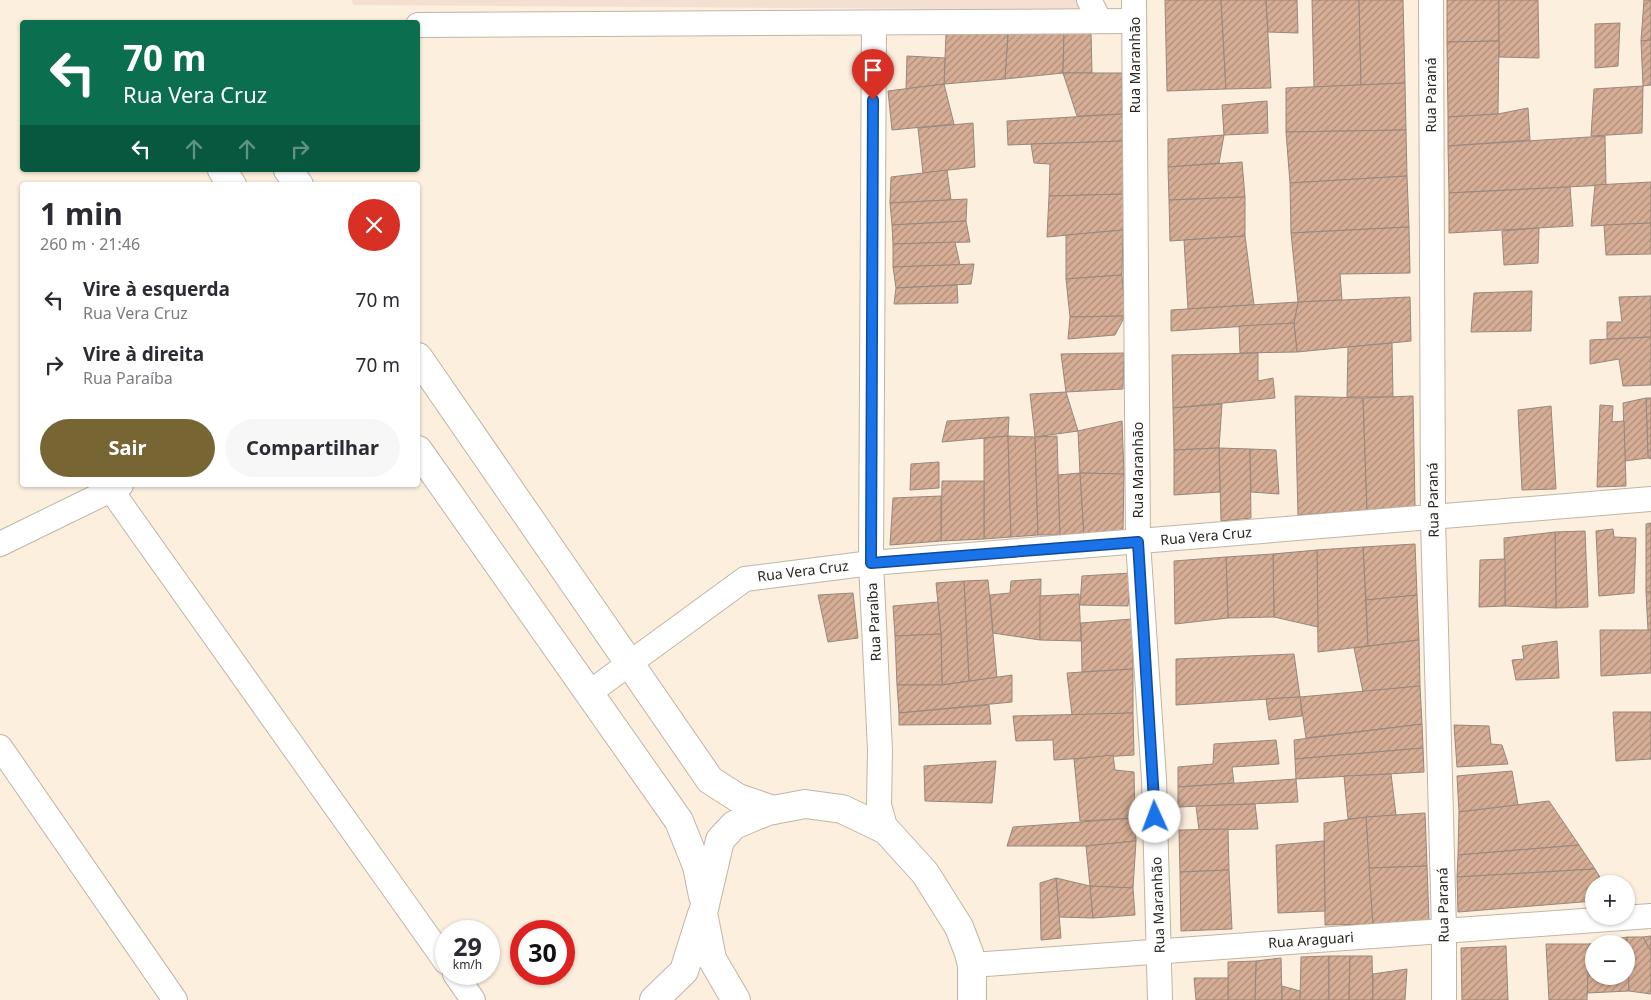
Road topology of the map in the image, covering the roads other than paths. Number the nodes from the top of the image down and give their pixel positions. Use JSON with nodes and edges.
{"nodes":[{"id":1,"x":1089,"y":0,"type":"edge"},
{"id":2,"x":1431,"y":0,"type":"edge"},
{"id":3,"x":1134,"y":11,"type":"edge"},
{"id":4,"x":1100,"y":21,"type":"junction"},
{"id":5,"x":874,"y":23,"type":"junction"},
{"id":6,"x":420,"y":25,"type":"edge"},
{"id":7,"x":420,"y":360,"type":"edge"},
{"id":8,"x":420,"y":453,"type":"edge"},
{"id":9,"x":116,"y":487,"type":"edge"},
{"id":10,"x":1651,"y":499,"type":"edge"},
{"id":11,"x":1433,"y":518,"type":"junction"},
{"id":12,"x":1138,"y":542,"type":"junction"},
{"id":13,"x":0,"y":544,"type":"edge"},
{"id":14,"x":871,"y":563,"type":"junction"},
{"id":15,"x":629,"y":662,"type":"junction"},
{"id":16,"x":589,"y":693,"type":"junction"},
{"id":17,"x":0,"y":747,"type":"edge"},
{"id":18,"x":773,"y":810,"type":"junction"},
{"id":19,"x":886,"y":830,"type":"junction"},
{"id":20,"x":704,"y":908,"type":"junction"},
{"id":21,"x":1651,"y":916,"type":"edge"},
{"id":22,"x":1444,"y":930,"type":"junction"},
{"id":23,"x":435,"y":946,"type":"edge"},
{"id":24,"x":1159,"y":951,"type":"junction"},
{"id":25,"x":972,"y":965,"type":"junction"},
{"id":26,"x":463,"y":985,"type":"edge"},
{"id":27,"x":175,"y":1000,"type":"edge"},
{"id":28,"x":474,"y":1000,"type":"edge"},
{"id":29,"x":654,"y":1000,"type":"edge"},
{"id":30,"x":736,"y":1000,"type":"edge"},
{"id":31,"x":972,"y":1000,"type":"edge"},
{"id":32,"x":1160,"y":1000,"type":"edge"},
{"id":33,"x":1444,"y":1000,"type":"edge"}],
"edges":[{"from":1,"to":4,"type":"street"},
{"from":2,"to":11,"type":"street","name":"Rua Paraná"},
{"from":3,"to":4,"type":"street"},
{"from":3,"to":12,"type":"street","name":"Rua Maranhão"},
{"from":4,"to":5,"type":"street"},
{"from":5,"to":6,"type":"street"},
{"from":5,"to":14,"type":"street","name":"Rua Paraíba"},
{"from":7,"to":15,"type":"street"},
{"from":8,"to":16,"type":"street"},
{"from":9,"to":13,"type":"street"},
{"from":9,"to":23,"type":"street"},
{"from":10,"to":11,"type":"street","name":"Rua Vera Cruz"},
{"from":11,"to":12,"type":"street","name":"Rua Vera Cruz"},
{"from":11,"to":22,"type":"street","name":"Rua Paraná"},
{"from":12,"to":14,"type":"street","name":"Rua Vera Cruz"},
{"from":12,"to":24,"type":"street","name":"Rua Maranhão"},
{"from":14,"to":15,"type":"street","name":"Rua Vera Cruz"},
{"from":14,"to":19,"type":"street","name":"Rua Paraíba"},
{"from":15,"to":16,"type":"street","name":"Rua Vera Cruz"},
{"from":15,"to":18,"type":"street"},
{"from":16,"to":20,"type":"street"},
{"from":17,"to":27,"type":"street"},
{"from":18,"to":19,"type":"street"},
{"from":18,"to":20,"type":"street"},
{"from":19,"to":25,"type":"street"},
{"from":20,"to":29,"type":"street"},
{"from":20,"to":30,"type":"street"},
{"from":21,"to":22,"type":"street","name":"Rua Araguari"},
{"from":22,"to":24,"type":"street","name":"Rua Araguari"},
{"from":22,"to":33,"type":"street","name":"Rua Paraná"},
{"from":24,"to":25,"type":"street","name":"Rua Araguari"},
{"from":24,"to":32,"type":"street","name":"Rua Maranhão"},
{"from":25,"to":31,"type":"street"},
{"from":26,"to":28,"type":"street"}]}
